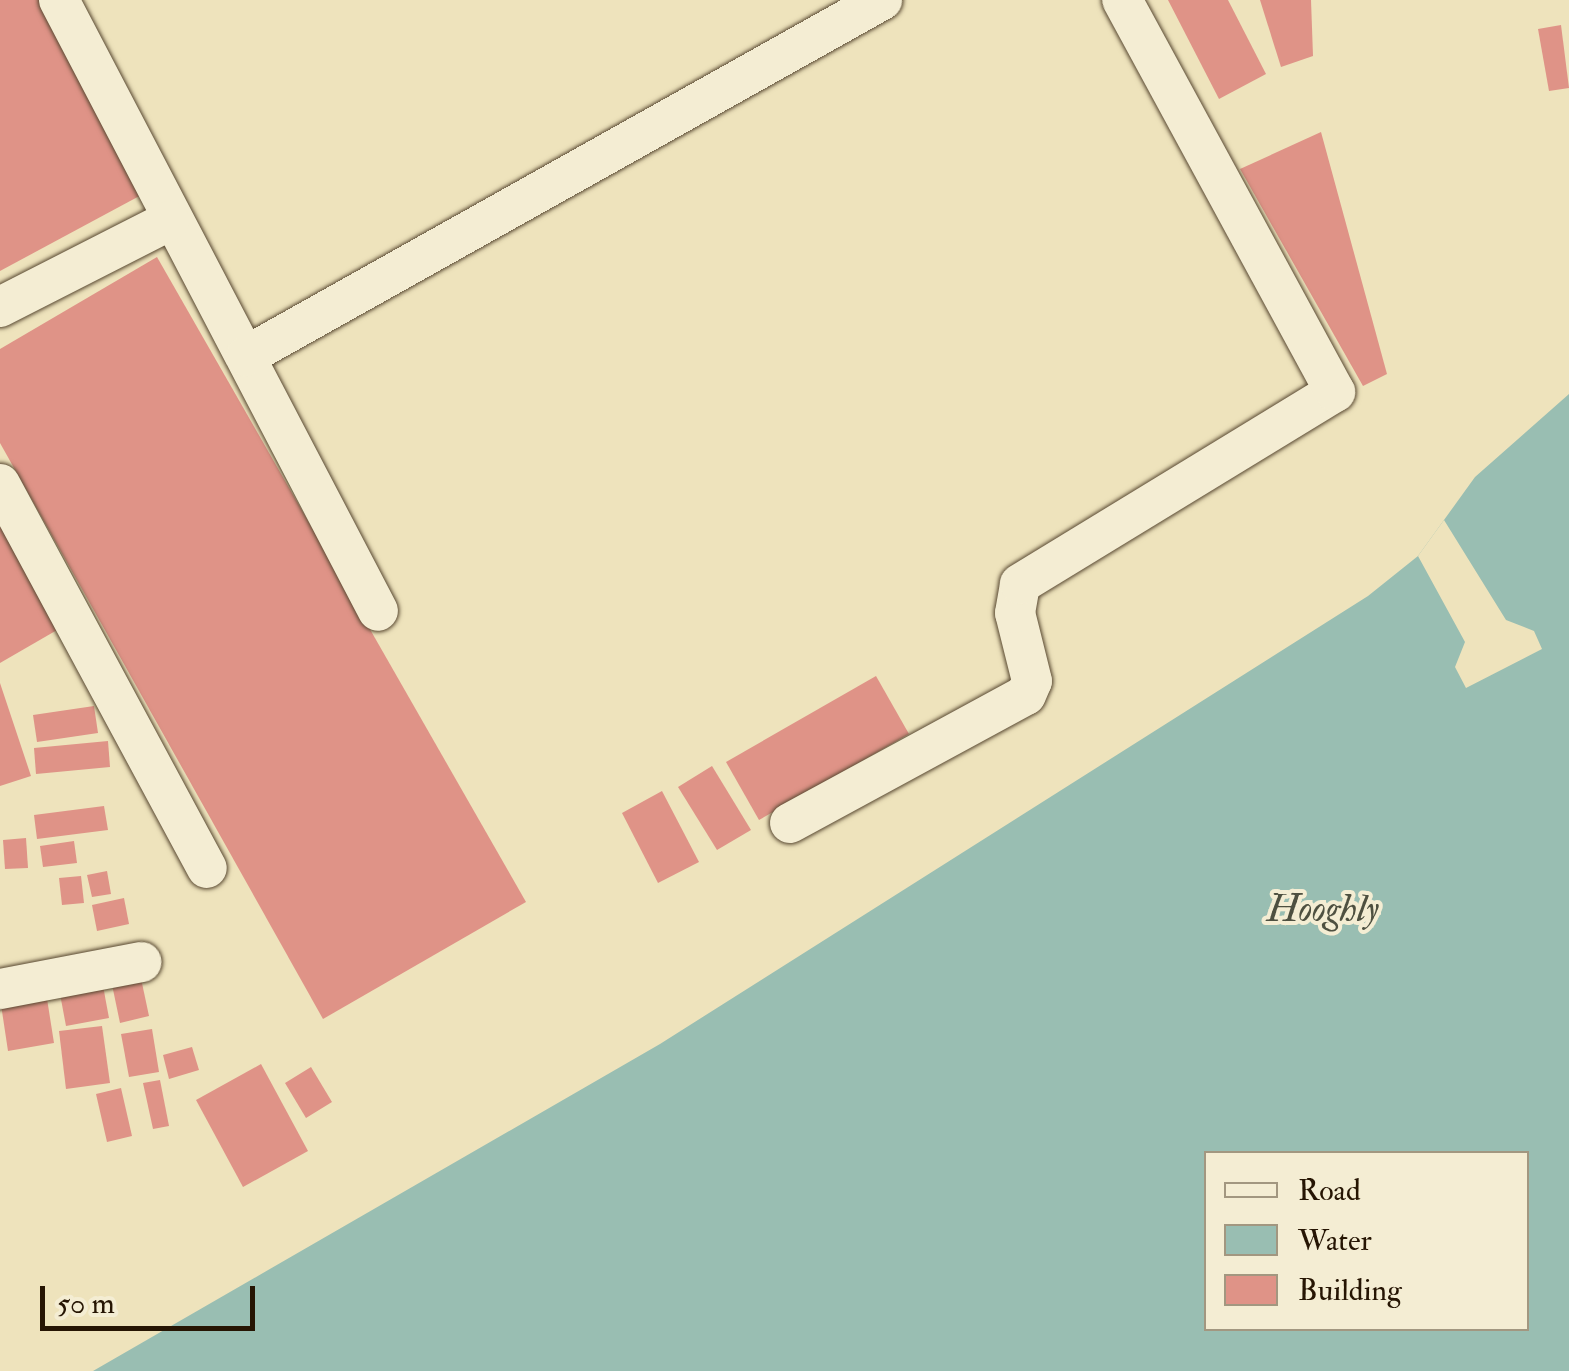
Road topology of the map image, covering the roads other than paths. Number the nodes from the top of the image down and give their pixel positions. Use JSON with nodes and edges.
{"nodes":[{"id":1,"x":59,"y":0,"type":"edge"},
{"id":2,"x":882,"y":0,"type":"edge"},
{"id":3,"x":1122,"y":0,"type":"edge"},
{"id":4,"x":168,"y":220,"type":"junction"},
{"id":5,"x":0,"y":307,"type":"edge"},
{"id":6,"x":246,"y":356,"type":"junction"},
{"id":7,"x":0,"y":484,"type":"edge"},
{"id":8,"x":378,"y":611,"type":"dead end"},
{"id":9,"x":790,"y":823,"type":"dead end"},
{"id":10,"x":207,"y":868,"type":"dead end"},
{"id":11,"x":141,"y":962,"type":"dead end"},
{"id":12,"x":0,"y":989,"type":"edge"}],
"edges":[{"from":1,"to":4,"type":"street"},
{"from":2,"to":6,"type":"street"},
{"from":3,"to":9,"type":"street"},
{"from":4,"to":5,"type":"street"},
{"from":4,"to":6,"type":"street"},
{"from":6,"to":8,"type":"street"},
{"from":7,"to":10,"type":"street"},
{"from":11,"to":12,"type":"street"}]}
